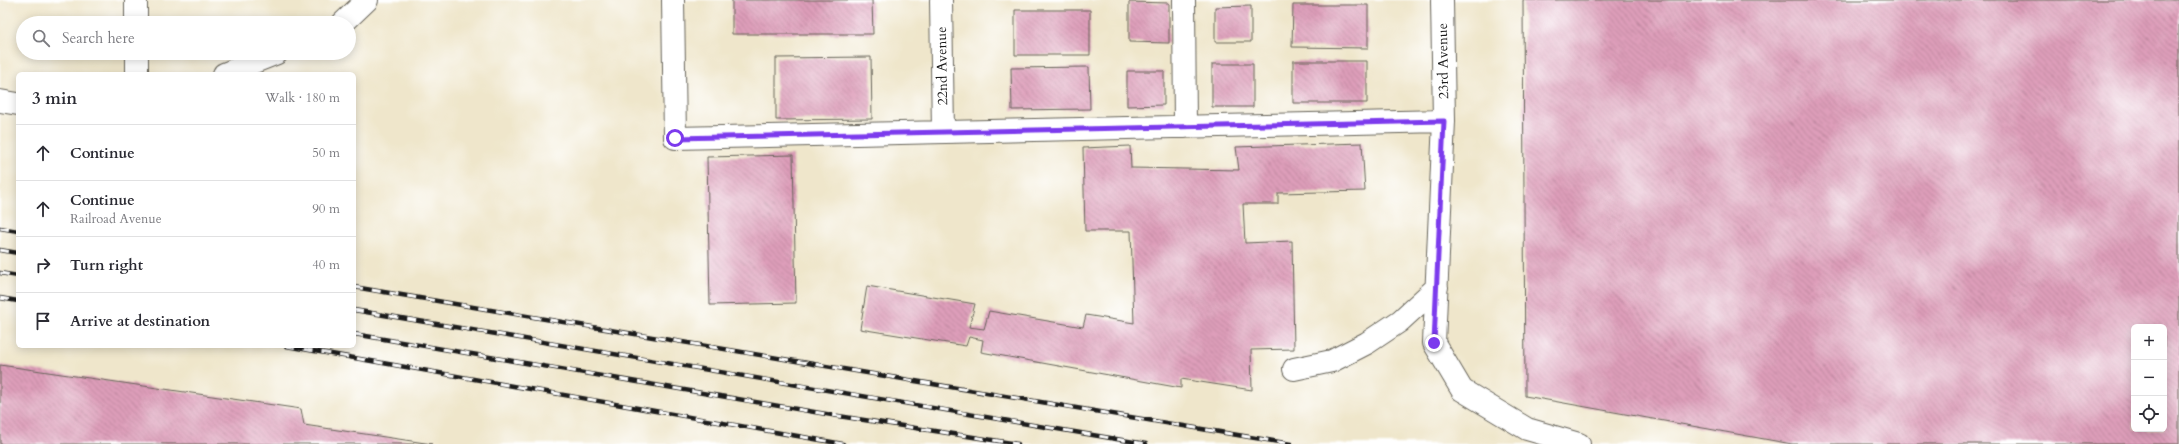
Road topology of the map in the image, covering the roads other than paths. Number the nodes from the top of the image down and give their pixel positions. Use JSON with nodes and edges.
{"nodes":[{"id":1,"x":136,"y":0,"type":"edge"},
{"id":2,"x":367,"y":0,"type":"edge"},
{"id":3,"x":673,"y":0,"type":"edge"},
{"id":4,"x":942,"y":0,"type":"edge"},
{"id":5,"x":1184,"y":0,"type":"edge"},
{"id":6,"x":1442,"y":0,"type":"edge"},
{"id":7,"x":136,"y":16,"type":"edge"},
{"id":8,"x":350,"y":16,"type":"edge"},
{"id":9,"x":137,"y":60,"type":"edge"},
{"id":10,"x":259,"y":60,"type":"edge"},
{"id":11,"x":137,"y":72,"type":"edge"},
{"id":12,"x":229,"y":72,"type":"edge"},
{"id":13,"x":0,"y":101,"type":"edge"},
{"id":14,"x":16,"y":104,"type":"edge"},
{"id":15,"x":1444,"y":121,"type":"junction"},
{"id":16,"x":1185,"y":127,"type":"junction"},
{"id":17,"x":943,"y":132,"type":"junction"},
{"id":18,"x":1437,"y":287,"type":"junction"},
{"id":19,"x":1294,"y":369,"type":"dead end"},
{"id":20,"x":1579,"y":444,"type":"edge"}],
"edges":[{"from":1,"to":7,"type":"street"},
{"from":2,"to":8,"type":"street"},
{"from":3,"to":17,"type":"street"},
{"from":4,"to":17,"type":"street","name":"22nd Avenue"},
{"from":5,"to":16,"type":"street"},
{"from":6,"to":15,"type":"street","name":"23rd Avenue"},
{"from":9,"to":11,"type":"street"},
{"from":10,"to":12,"type":"street"},
{"from":13,"to":14,"type":"street"},
{"from":15,"to":16,"type":"street"},
{"from":15,"to":18,"type":"street","name":"23rd Avenue"},
{"from":16,"to":17,"type":"street"},
{"from":18,"to":19,"type":"street"},
{"from":18,"to":20,"type":"street","name":"23rd Avenue"}]}
